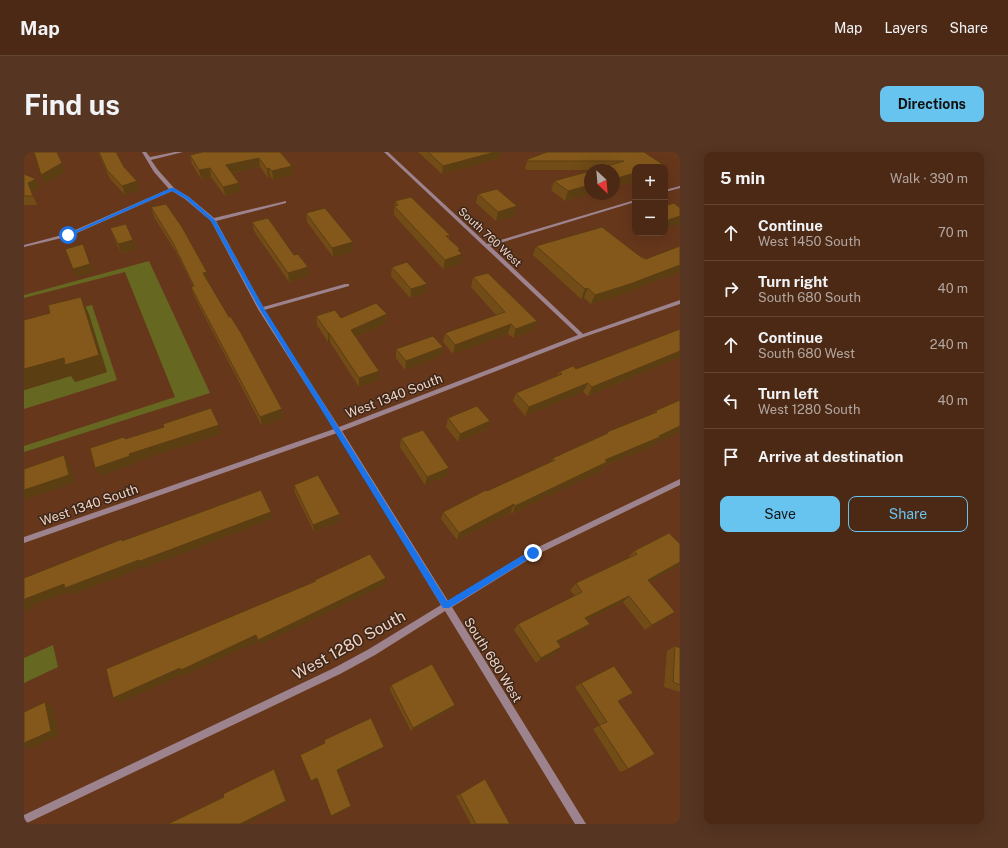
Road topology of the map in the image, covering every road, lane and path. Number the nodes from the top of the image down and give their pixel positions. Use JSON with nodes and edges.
{"nodes":[{"id":1,"x":144,"y":152,"type":"edge"},
{"id":2,"x":181,"y":152,"type":"edge"},
{"id":3,"x":386,"y":152,"type":"edge"},
{"id":4,"x":148,"y":159,"type":"junction"},
{"id":5,"x":680,"y":187,"type":"edge"},
{"id":6,"x":172,"y":189,"type":"junction"},
{"id":7,"x":668,"y":190,"type":"edge"},
{"id":8,"x":284,"y":202,"type":"dead end"},
{"id":9,"x":632,"y":202,"type":"edge"},
{"id":10,"x":213,"y":220,"type":"junction"},
{"id":11,"x":24,"y":246,"type":"edge"},
{"id":12,"x":486,"y":246,"type":"junction"},
{"id":13,"x":347,"y":286,"type":"dead end"},
{"id":14,"x":680,"y":302,"type":"edge"},
{"id":15,"x":261,"y":308,"type":"junction"},
{"id":16,"x":582,"y":336,"type":"junction"},
{"id":17,"x":338,"y":430,"type":"junction"},
{"id":18,"x":680,"y":482,"type":"edge"},
{"id":19,"x":24,"y":540,"type":"edge"},
{"id":20,"x":446,"y":606,"type":"junction"},
{"id":21,"x":24,"y":820,"type":"edge"},
{"id":22,"x":580,"y":824,"type":"edge"}],
"edges":[{"from":1,"to":4,"type":"street"},
{"from":2,"to":4,"type":"street"},
{"from":3,"to":12,"type":"street","name":"South 760 West"},
{"from":4,"to":6,"type":"street"},
{"from":5,"to":7,"type":"street"},
{"from":6,"to":10,"type":"street"},
{"from":6,"to":11,"type":"street"},
{"from":8,"to":10,"type":"street"},
{"from":9,"to":12,"type":"street"},
{"from":10,"to":15,"type":"street","name":"South 680 West"},
{"from":12,"to":16,"type":"street","name":"South 760 West"},
{"from":13,"to":15,"type":"street"},
{"from":14,"to":16,"type":"street","name":"West 1340 South"},
{"from":15,"to":17,"type":"street","name":"South 680 West"},
{"from":16,"to":17,"type":"street","name":"West 1340 South"},
{"from":17,"to":19,"type":"street","name":"West 1340 South"},
{"from":17,"to":20,"type":"street","name":"South 680 West"},
{"from":18,"to":20,"type":"street","name":"West 1280 South"},
{"from":20,"to":21,"type":"street","name":"West 1280 South"},
{"from":20,"to":22,"type":"street","name":"South 680 West"}]}
